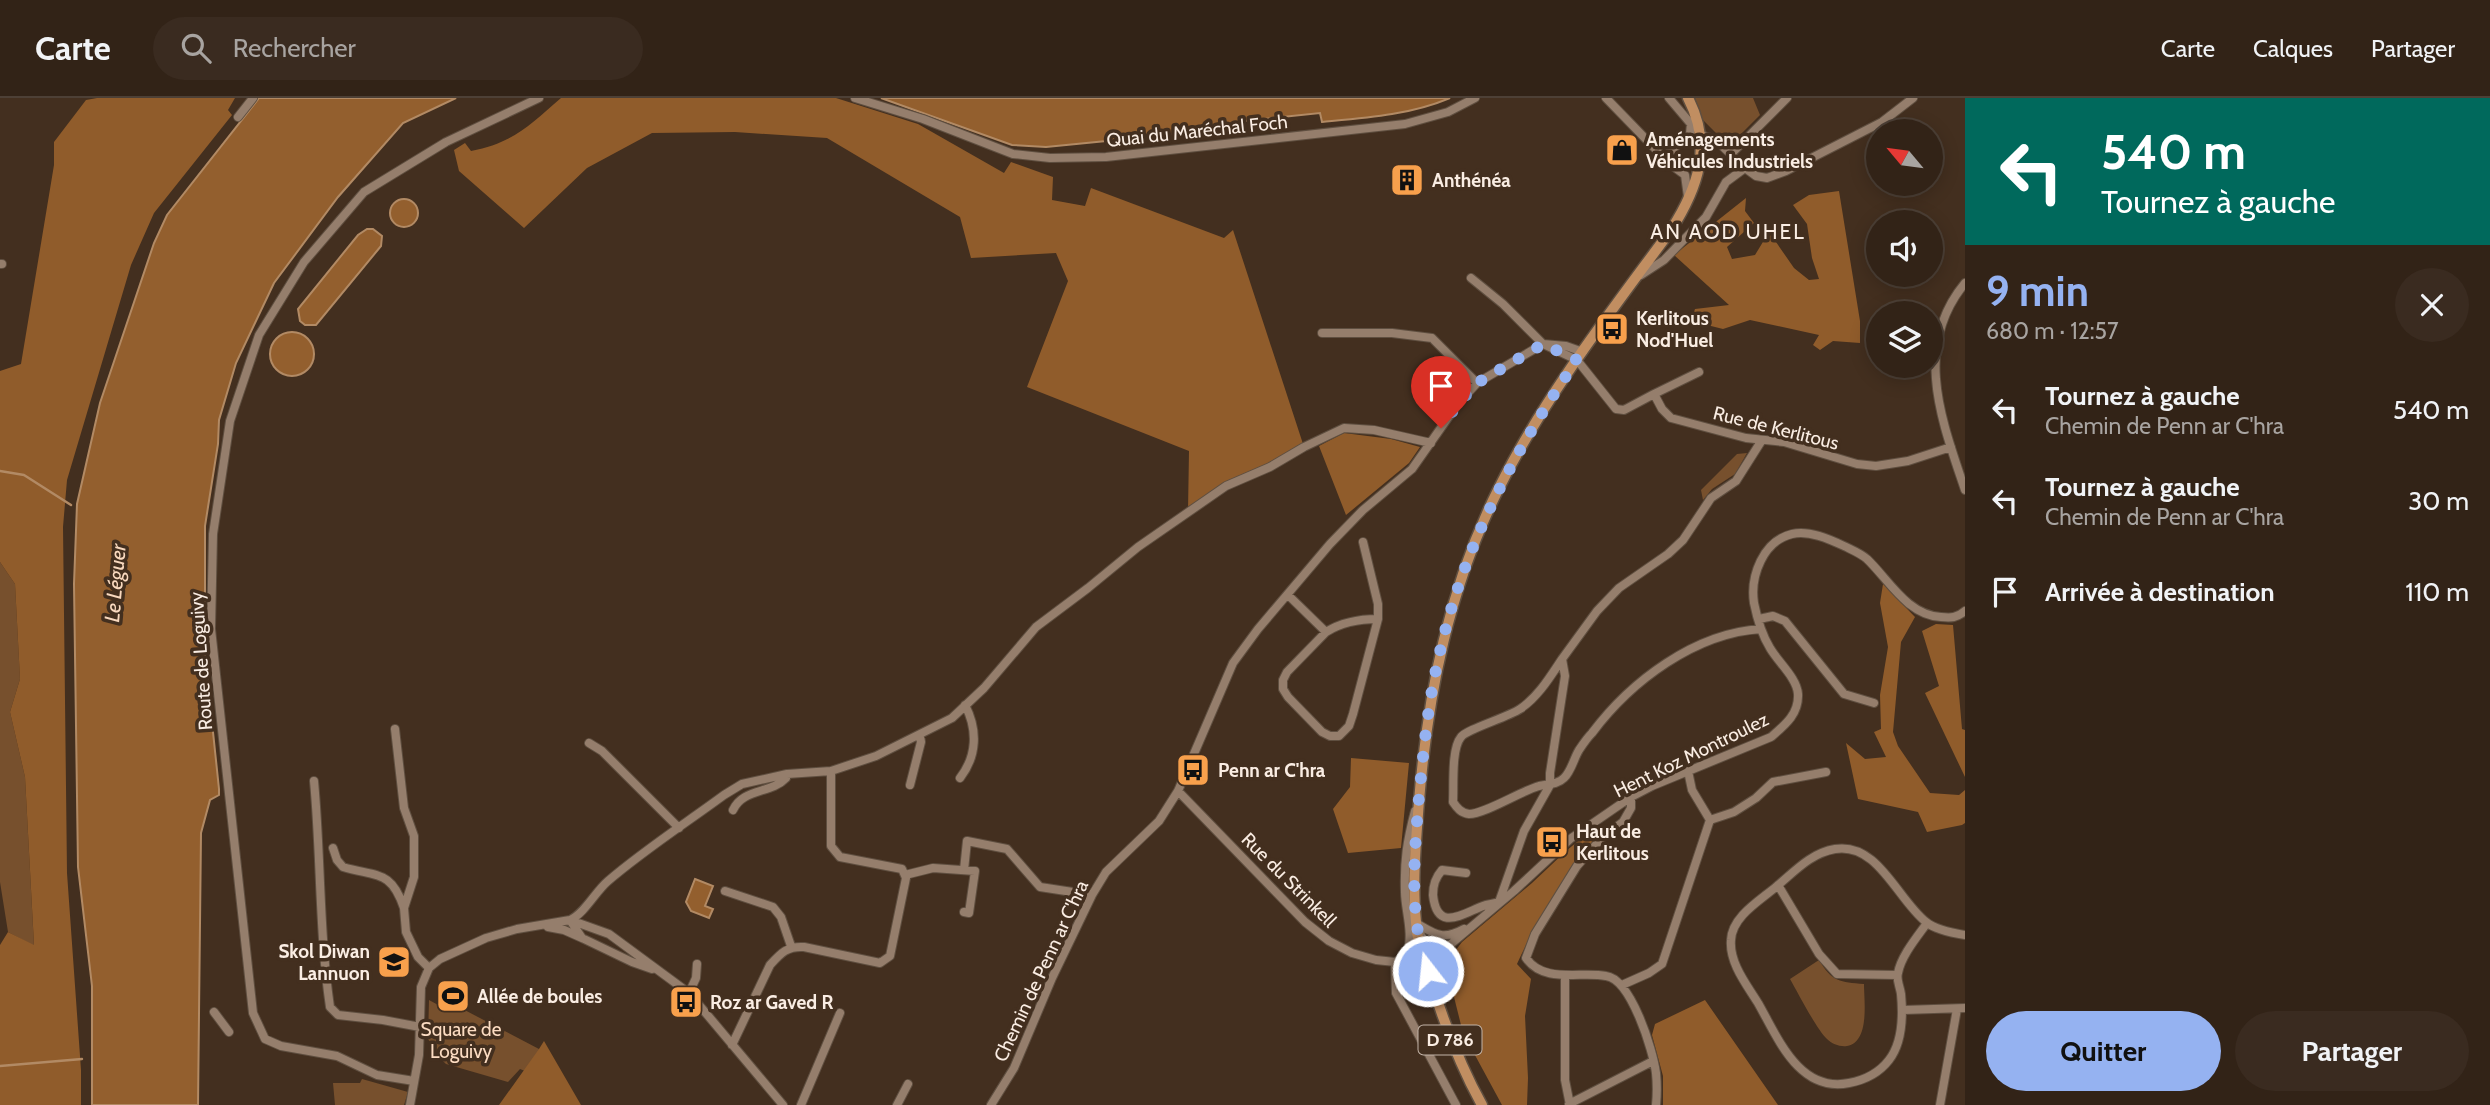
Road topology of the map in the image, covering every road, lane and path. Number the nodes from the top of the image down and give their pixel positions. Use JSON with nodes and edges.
{"nodes":[{"id":1,"x":253,"y":98,"type":"edge"},
{"id":2,"x":539,"y":98,"type":"edge"},
{"id":3,"x":856,"y":98,"type":"edge"},
{"id":4,"x":1475,"y":98,"type":"edge"},
{"id":5,"x":1606,"y":98,"type":"edge"},
{"id":6,"x":1669,"y":98,"type":"edge"},
{"id":7,"x":1688,"y":98,"type":"edge"},
{"id":8,"x":1787,"y":98,"type":"edge"},
{"id":9,"x":1913,"y":98,"type":"edge"},
{"id":10,"x":238,"y":117,"type":"dead end"},
{"id":11,"x":1700,"y":135,"type":"junction"},
{"id":12,"x":1732,"y":153,"type":"junction"},
{"id":13,"x":1667,"y":161,"type":"junction"},
{"id":14,"x":1699,"y":162,"type":"junction"},
{"id":15,"x":1745,"y":168,"type":"junction"},
{"id":16,"x":1689,"y":202,"type":"junction"},
{"id":17,"x":1471,"y":278,"type":"dead end"},
{"id":18,"x":1636,"y":278,"type":"junction"},
{"id":19,"x":1965,"y":283,"type":"edge"},
{"id":20,"x":1322,"y":333,"type":"dead end"},
{"id":21,"x":1543,"y":344,"type":"junction"},
{"id":22,"x":1580,"y":356,"type":"junction"},
{"id":23,"x":1699,"y":372,"type":"dead end"},
{"id":24,"x":1477,"y":383,"type":"junction"},
{"id":25,"x":1654,"y":394,"type":"junction"},
{"id":26,"x":1762,"y":440,"type":"junction"},
{"id":27,"x":1431,"y":443,"type":"junction"},
{"id":28,"x":1951,"y":447,"type":"junction"},
{"id":29,"x":1965,"y":490,"type":"edge"},
{"id":30,"x":1363,"y":542,"type":"dead end"},
{"id":31,"x":1288,"y":595,"type":"junction"},
{"id":32,"x":1965,"y":611,"type":"edge"},
{"id":33,"x":1378,"y":619,"type":"junction"},
{"id":34,"x":1759,"y":619,"type":"junction"},
{"id":35,"x":1761,"y":629,"type":"junction"},
{"id":36,"x":1326,"y":632,"type":"junction"},
{"id":37,"x":1562,"y":659,"type":"junction"},
{"id":38,"x":1874,"y":703,"type":"dead end"},
{"id":39,"x":965,"y":705,"type":"junction"},
{"id":40,"x":395,"y":729,"type":"dead end"},
{"id":41,"x":919,"y":736,"type":"junction"},
{"id":42,"x":589,"y":743,"type":"dead end"},
{"id":43,"x":831,"y":771,"type":"junction"},
{"id":44,"x":1688,"y":771,"type":"junction"},
{"id":45,"x":1826,"y":772,"type":"dead end"},
{"id":46,"x":787,"y":774,"type":"junction"},
{"id":47,"x":960,"y":778,"type":"dead end"},
{"id":48,"x":314,"y":781,"type":"dead end"},
{"id":49,"x":910,"y":785,"type":"dead end"},
{"id":50,"x":1550,"y":785,"type":"junction"},
{"id":51,"x":1178,"y":791,"type":"junction"},
{"id":52,"x":1420,"y":795,"type":"junction"},
{"id":53,"x":1631,"y":797,"type":"junction"},
{"id":54,"x":733,"y":810,"type":"dead end"},
{"id":55,"x":1710,"y":820,"type":"junction"},
{"id":56,"x":679,"y":828,"type":"junction"},
{"id":57,"x":333,"y":848,"type":"dead end"},
{"id":58,"x":964,"y":870,"type":"junction"},
{"id":59,"x":904,"y":872,"type":"junction"},
{"id":60,"x":1466,"y":873,"type":"dead end"},
{"id":61,"x":1778,"y":885,"type":"junction"},
{"id":62,"x":725,"y":891,"type":"dead end"},
{"id":63,"x":1092,"y":895,"type":"junction"},
{"id":64,"x":1499,"y":902,"type":"junction"},
{"id":65,"x":404,"y":908,"type":"junction"},
{"id":66,"x":964,"y":912,"type":"dead end"},
{"id":67,"x":570,"y":920,"type":"junction"},
{"id":68,"x":1416,"y":923,"type":"junction"},
{"id":69,"x":1475,"y":923,"type":"junction"},
{"id":70,"x":1927,"y":923,"type":"junction"},
{"id":71,"x":517,"y":929,"type":"junction"},
{"id":72,"x":1965,"y":935,"type":"edge"},
{"id":73,"x":582,"y":938,"type":"junction"},
{"id":74,"x":791,"y":947,"type":"junction"},
{"id":75,"x":1439,"y":954,"type":"junction"},
{"id":76,"x":1395,"y":962,"type":"junction"},
{"id":77,"x":696,"y":964,"type":"dead end"},
{"id":78,"x":429,"y":968,"type":"junction"},
{"id":79,"x":656,"y":970,"type":"junction"},
{"id":80,"x":1428,"y":971,"type":"junction"},
{"id":81,"x":1897,"y":975,"type":"junction"},
{"id":82,"x":1565,"y":976,"type":"junction"},
{"id":83,"x":1622,"y":985,"type":"junction"},
{"id":84,"x":689,"y":993,"type":"junction"},
{"id":85,"x":1961,"y":1009,"type":"edge"},
{"id":86,"x":1903,"y":1010,"type":"junction"},
{"id":87,"x":214,"y":1012,"type":"dead end"},
{"id":88,"x":840,"y":1013,"type":"dead end"},
{"id":89,"x":420,"y":1027,"type":"junction"},
{"id":90,"x":229,"y":1032,"type":"dead end"},
{"id":91,"x":732,"y":1045,"type":"junction"},
{"id":92,"x":1653,"y":1061,"type":"junction"},
{"id":93,"x":414,"y":1081,"type":"junction"},
{"id":94,"x":908,"y":1084,"type":"dead end"},
{"id":95,"x":1570,"y":1104,"type":"edge"},
{"id":96,"x":410,"y":1105,"type":"edge"},
{"id":97,"x":783,"y":1105,"type":"edge"},
{"id":98,"x":802,"y":1105,"type":"edge"},
{"id":99,"x":897,"y":1105,"type":"edge"},
{"id":100,"x":991,"y":1105,"type":"edge"},
{"id":101,"x":1456,"y":1105,"type":"edge"},
{"id":102,"x":1482,"y":1105,"type":"edge"},
{"id":103,"x":1656,"y":1105,"type":"edge"},
{"id":104,"x":1940,"y":1105,"type":"edge"}],
"edges":[{"from":1,"to":10,"type":"street"},
{"from":2,"to":93,"type":"street","name":"Route de Loguivy"},
{"from":3,"to":4,"type":"street","name":"Quai du Maréchal Foch"},
{"from":5,"to":13,"type":"street"},
{"from":6,"to":13,"type":"street"},
{"from":7,"to":11,"type":"main road","number":"D 786"},
{"from":8,"to":12,"type":"street"},
{"from":9,"to":15,"type":"street"},
{"from":11,"to":12,"type":"street"},
{"from":11,"to":14,"type":"main road","number":"D 786"},
{"from":12,"to":15,"type":"street"},
{"from":13,"to":14,"type":"street"},
{"from":13,"to":16,"type":"street"},
{"from":14,"to":16,"type":"main road","number":"D 786"},
{"from":15,"to":18,"type":"street"},
{"from":16,"to":18,"type":"main road","number":"D 786"},
{"from":17,"to":21,"type":"street"},
{"from":18,"to":22,"type":"main road","number":"D 786"},
{"from":19,"to":28,"type":"street"},
{"from":20,"to":24,"type":"street"},
{"from":21,"to":22,"type":"street"},
{"from":21,"to":24,"type":"street","name":"Chemin de Penn ar C'hra"},
{"from":22,"to":25,"type":"street"},
{"from":22,"to":52,"type":"main road","number":"D 786"},
{"from":23,"to":25,"type":"street"},
{"from":24,"to":27,"type":"street","name":"Chemin de Penn ar C'hra"},
{"from":25,"to":26,"type":"street","name":"Rue de Kerlitous"},
{"from":26,"to":28,"type":"street","name":"Rue de Kerlitous"},
{"from":26,"to":37,"type":"street"},
{"from":27,"to":31,"type":"street","name":"Chemin de Penn ar C'hra"},
{"from":27,"to":39,"type":"street"},
{"from":28,"to":29,"type":"street"},
{"from":30,"to":33,"type":"street"},
{"from":31,"to":36,"type":"street"},
{"from":31,"to":51,"type":"street","name":"Chemin de Penn ar C'hra"},
{"from":32,"to":34,"type":"street","name":"Hent Koz Montroulez"},
{"from":33,"to":36,"type":"street"},
{"from":33,"to":36,"type":"street"},
{"from":34,"to":35,"type":"street","name":"Hent Koz Montroulez"},
{"from":34,"to":38,"type":"street"},
{"from":35,"to":44,"type":"street","name":"Hent Koz Montroulez"},
{"from":35,"to":50,"type":"street"},
{"from":37,"to":50,"type":"street"},
{"from":37,"to":50,"type":"street"},
{"from":39,"to":41,"type":"street"},
{"from":39,"to":47,"type":"street"},
{"from":40,"to":65,"type":"street"},
{"from":41,"to":43,"type":"street"},
{"from":41,"to":49,"type":"street"},
{"from":42,"to":56,"type":"street"},
{"from":43,"to":46,"type":"street"},
{"from":43,"to":59,"type":"street"},
{"from":44,"to":53,"type":"street","name":"Hent Koz Montroulez"},
{"from":44,"to":55,"type":"street"},
{"from":45,"to":55,"type":"street"},
{"from":46,"to":54,"type":"street"},
{"from":46,"to":56,"type":"street"},
{"from":48,"to":89,"type":"street"},
{"from":50,"to":64,"type":"street"},
{"from":51,"to":63,"type":"street","name":"Chemin de Penn ar C'hra"},
{"from":51,"to":76,"type":"street","name":"Rue du Strinkell"},
{"from":52,"to":68,"type":"main road","number":"D 786"},
{"from":52,"to":76,"type":"street"},
{"from":53,"to":64,"type":"street","name":"Hent Koz Montroulez"},
{"from":53,"to":82,"type":"street"},
{"from":55,"to":83,"type":"street"},
{"from":56,"to":67,"type":"street"},
{"from":57,"to":65,"type":"street"},
{"from":58,"to":59,"type":"street"},
{"from":58,"to":63,"type":"street"},
{"from":58,"to":66,"type":"street"},
{"from":59,"to":74,"type":"street"},
{"from":60,"to":64,"type":"street"},
{"from":61,"to":70,"type":"street"},
{"from":61,"to":81,"type":"street"},
{"from":61,"to":86,"type":"street"},
{"from":62,"to":74,"type":"street"},
{"from":63,"to":100,"type":"street","name":"Chemin de Penn ar C'hra"},
{"from":64,"to":69,"type":"street","name":"Hent Koz Montroulez"},
{"from":65,"to":78,"type":"street"},
{"from":67,"to":71,"type":"street"},
{"from":67,"to":73,"type":"street"},
{"from":67,"to":79,"type":"street"},
{"from":68,"to":69,"type":"street","name":"Hent Koz Montroulez"},
{"from":68,"to":75,"type":"street"},
{"from":68,"to":80,"type":"main road","number":"D 786"},
{"from":69,"to":75,"type":"street","name":"Hent Koz Montroulez"},
{"from":70,"to":72,"type":"street"},
{"from":70,"to":81,"type":"street"},
{"from":71,"to":73,"type":"street"},
{"from":71,"to":78,"type":"street"},
{"from":73,"to":79,"type":"street"},
{"from":74,"to":91,"type":"street"},
{"from":75,"to":80,"type":"street","name":"Hent Koz Montroulez"},
{"from":76,"to":101,"type":"street"},
{"from":77,"to":84,"type":"street"},
{"from":78,"to":89,"type":"street"},
{"from":79,"to":84,"type":"street"},
{"from":80,"to":102,"type":"main road","number":"D 786"},
{"from":81,"to":86,"type":"street"},
{"from":82,"to":83,"type":"street"},
{"from":82,"to":95,"type":"street"},
{"from":83,"to":92,"type":"street"},
{"from":84,"to":91,"type":"street"},
{"from":85,"to":86,"type":"street"},
{"from":85,"to":104,"type":"street"},
{"from":87,"to":90,"type":"street"},
{"from":88,"to":98,"type":"street"},
{"from":89,"to":93,"type":"street"},
{"from":91,"to":97,"type":"street"},
{"from":92,"to":95,"type":"street"},
{"from":92,"to":103,"type":"street"},
{"from":93,"to":96,"type":"street"},
{"from":94,"to":99,"type":"street"}]}
